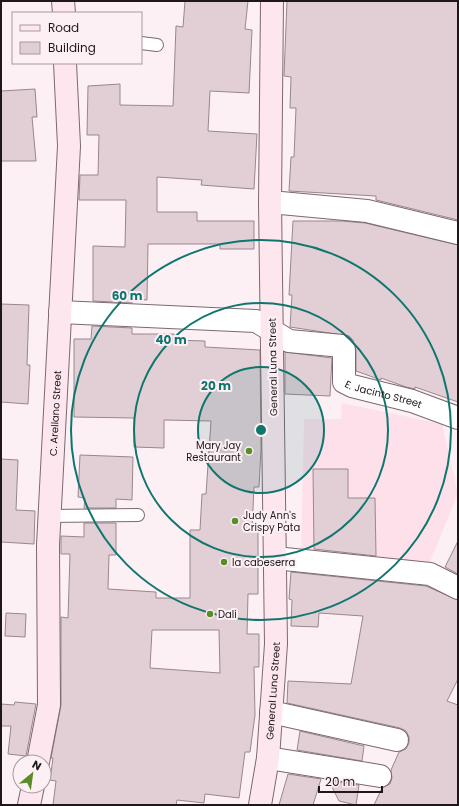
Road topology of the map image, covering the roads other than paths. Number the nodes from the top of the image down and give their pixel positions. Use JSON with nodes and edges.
{"nodes":[{"id":1,"x":63,"y":1,"type":"edge"},
{"id":2,"x":272,"y":1,"type":"edge"},
{"id":3,"x":64,"y":12,"type":"edge"},
{"id":4,"x":142,"y":43,"type":"edge"},
{"id":5,"x":157,"y":45,"type":"dead end"},
{"id":6,"x":66,"y":64,"type":"edge"},
{"id":7,"x":270,"y":202,"type":"junction"},
{"id":8,"x":458,"y":233,"type":"edge"},
{"id":9,"x":60,"y":312,"type":"junction"},
{"id":10,"x":273,"y":330,"type":"junction"},
{"id":11,"x":458,"y":418,"type":"edge"},
{"id":12,"x":138,"y":515,"type":"dead end"},
{"id":13,"x":49,"y":516,"type":"junction"},
{"id":14,"x":275,"y":558,"type":"junction"},
{"id":15,"x":458,"y":588,"type":"edge"},
{"id":16,"x":271,"y":712,"type":"junction"},
{"id":17,"x":397,"y":740,"type":"dead end"},
{"id":18,"x":40,"y":754,"type":"edge"},
{"id":19,"x":268,"y":758,"type":"junction"},
{"id":20,"x":380,"y":776,"type":"dead end"},
{"id":21,"x":31,"y":794,"type":"edge"},
{"id":22,"x":29,"y":805,"type":"edge"},
{"id":23,"x":260,"y":805,"type":"edge"}],
"edges":[{"from":1,"to":3,"type":"main road"},
{"from":2,"to":7,"type":"main road","name":"General Luna Street"},
{"from":4,"to":5,"type":"lane"},
{"from":6,"to":9,"type":"main road","name":"C. Arellano Street"},
{"from":7,"to":8,"type":"street"},
{"from":7,"to":10,"type":"main road","name":"General Luna Street"},
{"from":9,"to":10,"type":"street"},
{"from":9,"to":13,"type":"main road","name":"C. Arellano Street"},
{"from":10,"to":11,"type":"street","name":"E. Jacinto Street"},
{"from":10,"to":14,"type":"main road","name":"General Luna Street"},
{"from":12,"to":13,"type":"lane"},
{"from":13,"to":18,"type":"main road","name":"C. Arellano Street"},
{"from":14,"to":15,"type":"street"},
{"from":14,"to":16,"type":"main road","name":"General Luna Street"},
{"from":16,"to":17,"type":"street"},
{"from":16,"to":19,"type":"main road","name":"General Luna Street"},
{"from":19,"to":20,"type":"street"},
{"from":19,"to":23,"type":"main road","name":"General Luna Street"},
{"from":21,"to":22,"type":"main road"}]}
